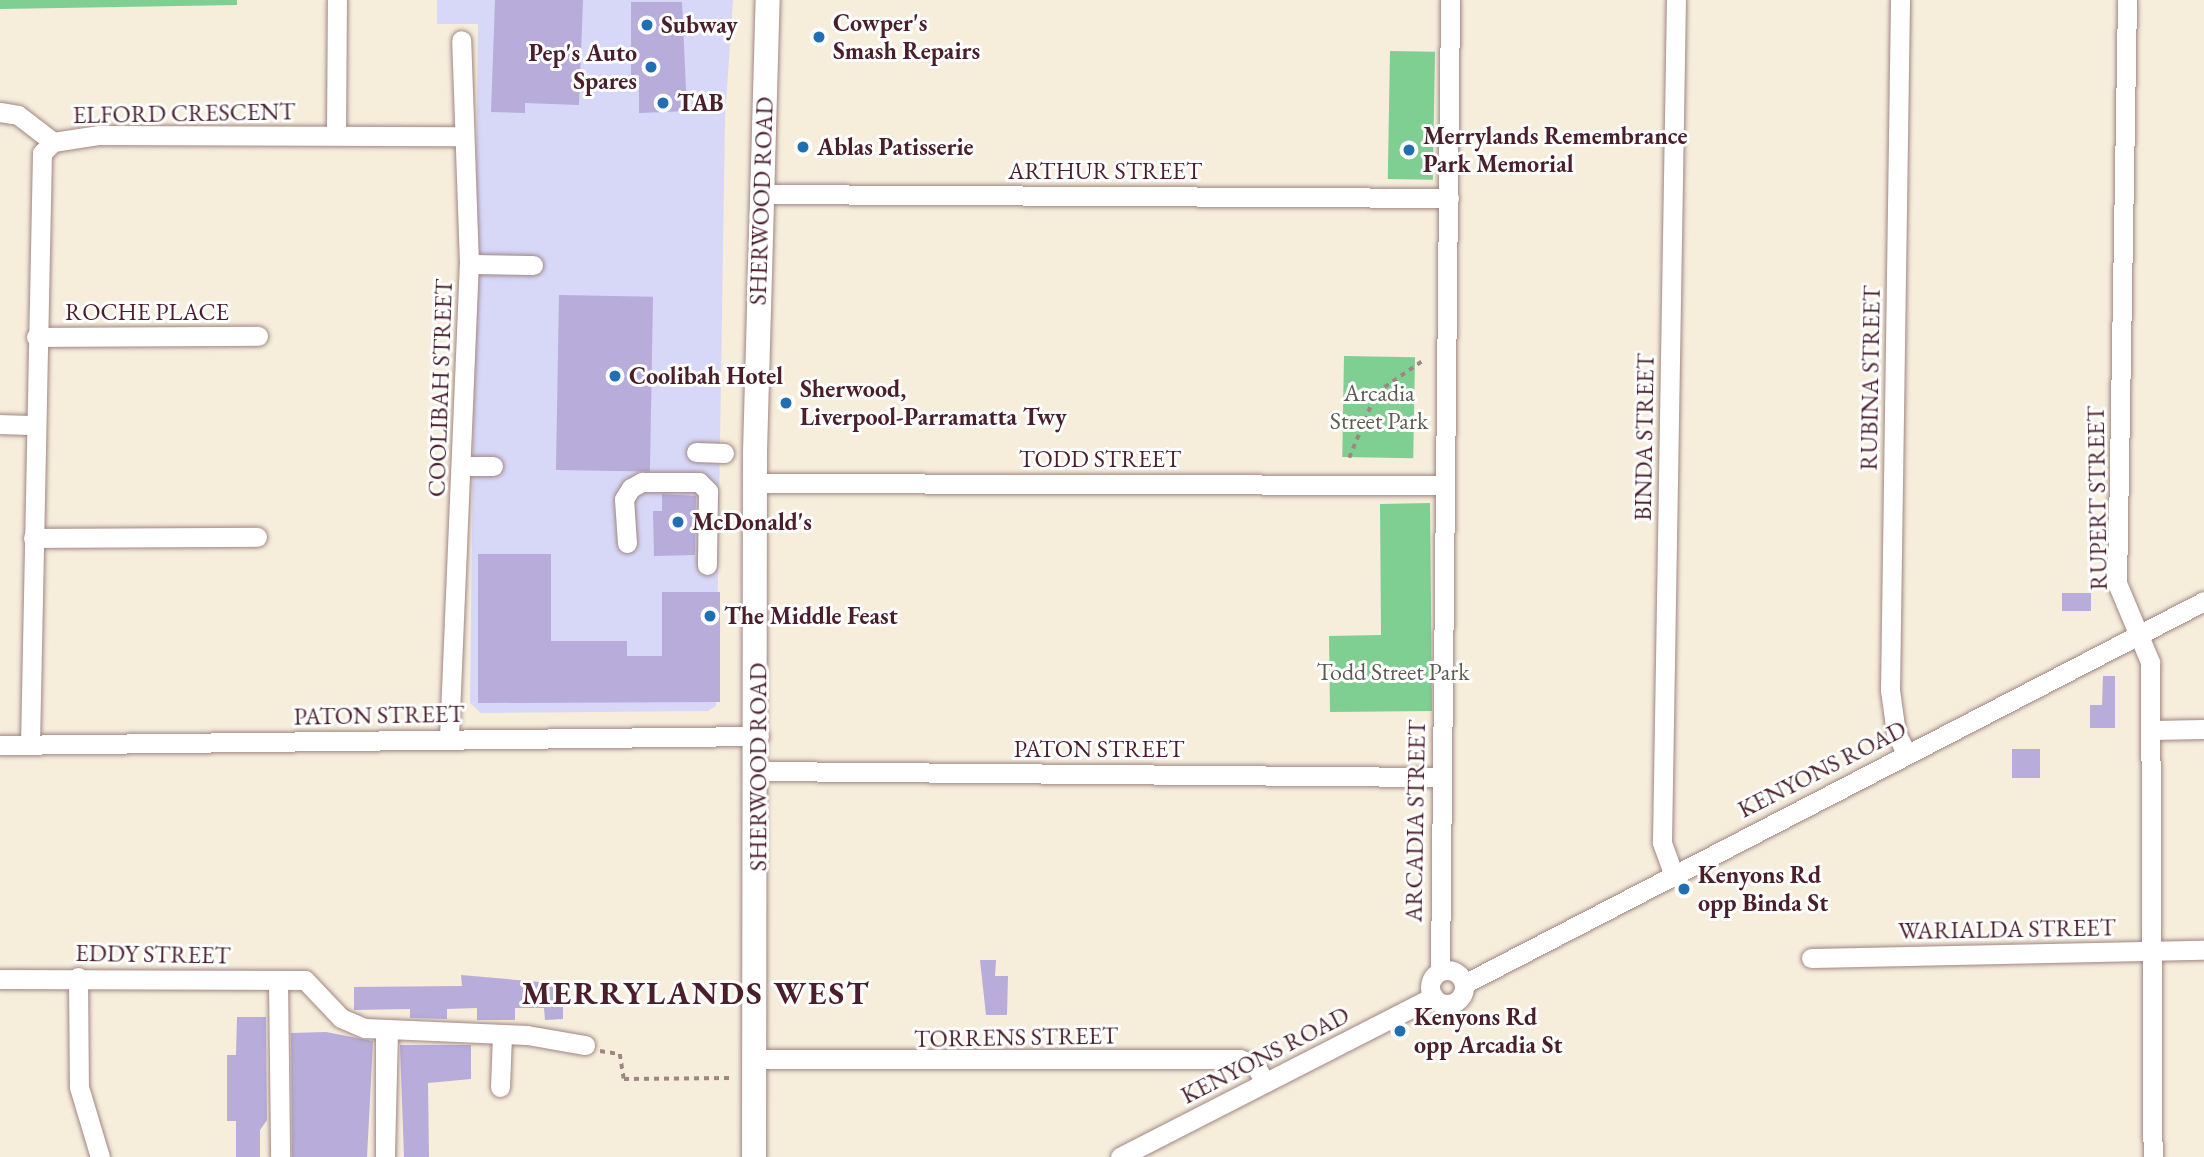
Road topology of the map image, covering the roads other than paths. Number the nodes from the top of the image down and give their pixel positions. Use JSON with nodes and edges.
{"nodes":[{"id":1,"x":337,"y":0,"type":"edge"},
{"id":2,"x":768,"y":0,"type":"edge"},
{"id":3,"x":1450,"y":0,"type":"edge"},
{"id":4,"x":1676,"y":0,"type":"edge"},
{"id":5,"x":1900,"y":0,"type":"edge"},
{"id":6,"x":2127,"y":0,"type":"edge"},
{"id":7,"x":461,"y":40,"type":"dead end"},
{"id":8,"x":0,"y":112,"type":"edge"},
{"id":9,"x":337,"y":135,"type":"junction"},
{"id":10,"x":463,"y":136,"type":"junction"},
{"id":11,"x":54,"y":142,"type":"junction"},
{"id":12,"x":760,"y":194,"type":"junction"},
{"id":13,"x":1449,"y":198,"type":"junction"},
{"id":14,"x":469,"y":264,"type":"junction"},
{"id":15,"x":533,"y":265,"type":"dead end"},
{"id":16,"x":258,"y":335,"type":"dead end"},
{"id":17,"x":36,"y":337,"type":"junction"},
{"id":18,"x":0,"y":424,"type":"edge"},
{"id":19,"x":36,"y":425,"type":"junction"},
{"id":20,"x":696,"y":452,"type":"dead end"},
{"id":21,"x":724,"y":453,"type":"dead end"},
{"id":22,"x":462,"y":466,"type":"junction"},
{"id":23,"x":493,"y":466,"type":"dead end"},
{"id":24,"x":755,"y":483,"type":"junction"},
{"id":25,"x":1445,"y":485,"type":"junction"},
{"id":26,"x":257,"y":537,"type":"dead end"},
{"id":27,"x":33,"y":538,"type":"junction"},
{"id":28,"x":627,"y":542,"type":"dead end"},
{"id":29,"x":707,"y":565,"type":"dead end"},
{"id":30,"x":2204,"y":601,"type":"edge"},
{"id":31,"x":2138,"y":635,"type":"junction"},
{"id":32,"x":2204,"y":729,"type":"edge"},
{"id":33,"x":2152,"y":730,"type":"junction"},
{"id":34,"x":759,"y":736,"type":"junction"},
{"id":35,"x":449,"y":738,"type":"junction"},
{"id":36,"x":0,"y":745,"type":"edge"},
{"id":37,"x":30,"y":745,"type":"junction"},
{"id":38,"x":1906,"y":753,"type":"junction"},
{"id":39,"x":759,"y":772,"type":"junction"},
{"id":40,"x":1439,"y":776,"type":"junction"},
{"id":41,"x":1673,"y":873,"type":"junction"},
{"id":42,"x":2152,"y":950,"type":"junction"},
{"id":43,"x":2204,"y":950,"type":"edge"},
{"id":44,"x":1811,"y":958,"type":"dead end"},
{"id":45,"x":1440,"y":971,"type":"junction"},
{"id":46,"x":78,"y":977,"type":"junction"},
{"id":47,"x":0,"y":979,"type":"edge"},
{"id":48,"x":278,"y":981,"type":"junction"},
{"id":49,"x":1464,"y":984,"type":"junction"},
{"id":50,"x":1433,"y":997,"type":"junction"},
{"id":51,"x":388,"y":1031,"type":"junction"},
{"id":52,"x":502,"y":1035,"type":"junction"},
{"id":53,"x":585,"y":1045,"type":"road end"},
{"id":54,"x":755,"y":1059,"type":"junction"},
{"id":55,"x":1265,"y":1082,"type":"junction"},
{"id":56,"x":500,"y":1087,"type":"dead end"},
{"id":57,"x":280,"y":1156,"type":"edge"},
{"id":58,"x":100,"y":1157,"type":"edge"},
{"id":59,"x":754,"y":1157,"type":"edge"},
{"id":60,"x":1120,"y":1157,"type":"edge"},
{"id":61,"x":2153,"y":1157,"type":"edge"}],
"edges":[{"from":1,"to":9,"type":"street"},
{"from":2,"to":12,"type":"main road","name":"SHERWOOD ROAD"},
{"from":3,"to":13,"type":"street","name":"ARCADIA STREET"},
{"from":4,"to":41,"type":"street","name":"BINDA STREET"},
{"from":5,"to":38,"type":"street","name":"RUBINA STREET"},
{"from":6,"to":31,"type":"street","name":"RUPERT STREET"},
{"from":7,"to":10,"type":"street","name":"COOLIBAH STREET"},
{"from":8,"to":11,"type":"street"},
{"from":9,"to":10,"type":"street","name":"ELFORD CRESCENT"},
{"from":9,"to":11,"type":"street","name":"ELFORD CRESCENT"},
{"from":10,"to":14,"type":"street","name":"COOLIBAH STREET"},
{"from":11,"to":17,"type":"street","name":"ELFORD CRESCENT"},
{"from":12,"to":13,"type":"street","name":"ARTHUR STREET"},
{"from":12,"to":24,"type":"main road","name":"SHERWOOD ROAD"},
{"from":13,"to":25,"type":"street","name":"ARCADIA STREET"},
{"from":14,"to":15,"type":"street"},
{"from":14,"to":22,"type":"street","name":"COOLIBAH STREET"},
{"from":16,"to":17,"type":"street","name":"ROCHE PLACE"},
{"from":17,"to":19,"type":"street","name":"ELFORD CRESCENT"},
{"from":18,"to":19,"type":"street"},
{"from":19,"to":27,"type":"street","name":"ELFORD CRESCENT"},
{"from":20,"to":21,"type":"street"},
{"from":22,"to":23,"type":"street"},
{"from":22,"to":35,"type":"street","name":"COOLIBAH STREET"},
{"from":24,"to":25,"type":"street","name":"TODD STREET"},
{"from":24,"to":34,"type":"main road","name":"SHERWOOD ROAD"},
{"from":25,"to":40,"type":"street","name":"ARCADIA STREET"},
{"from":26,"to":27,"type":"street"},
{"from":27,"to":37,"type":"street","name":"ELFORD CRESCENT"},
{"from":28,"to":29,"type":"street"},
{"from":30,"to":31,"type":"street","name":"KENYONS ROAD"},
{"from":31,"to":33,"type":"street","name":"RUPERT STREET"},
{"from":31,"to":38,"type":"street","name":"KENYONS ROAD"},
{"from":32,"to":33,"type":"street"},
{"from":33,"to":42,"type":"street","name":"RUPERT STREET"},
{"from":34,"to":35,"type":"street","name":"PATON STREET"},
{"from":34,"to":39,"type":"main road","name":"SHERWOOD ROAD"},
{"from":35,"to":37,"type":"street","name":"PATON STREET"},
{"from":36,"to":37,"type":"street","name":"PATON STREET"},
{"from":38,"to":41,"type":"street","name":"KENYONS ROAD"},
{"from":39,"to":40,"type":"street","name":"PATON STREET"},
{"from":39,"to":54,"type":"main road","name":"SHERWOOD ROAD"},
{"from":40,"to":45,"type":"street","name":"ARCADIA STREET"},
{"from":41,"to":49,"type":"street","name":"KENYONS ROAD"},
{"from":42,"to":43,"type":"street","name":"WARIALDA STREET"},
{"from":42,"to":44,"type":"street","name":"WARIALDA STREET"},
{"from":42,"to":61,"type":"street","name":"RUPERT STREET"},
{"from":45,"to":49,"type":"street"},
{"from":45,"to":50,"type":"street"},
{"from":46,"to":47,"type":"street","name":"EDDY STREET"},
{"from":46,"to":48,"type":"street","name":"EDDY STREET"},
{"from":46,"to":58,"type":"street"},
{"from":48,"to":51,"type":"street","name":"EDDY STREET"},
{"from":48,"to":57,"type":"street"},
{"from":49,"to":50,"type":"street"},
{"from":50,"to":55,"type":"street","name":"KENYONS ROAD"},
{"from":51,"to":51,"type":"street"},
{"from":51,"to":52,"type":"street"},
{"from":52,"to":53,"type":"street"},
{"from":52,"to":56,"type":"street"},
{"from":54,"to":55,"type":"street","name":"TORRENS STREET"},
{"from":54,"to":59,"type":"main road","name":"SHERWOOD ROAD"},
{"from":55,"to":60,"type":"street","name":"KENYONS ROAD"}]}
